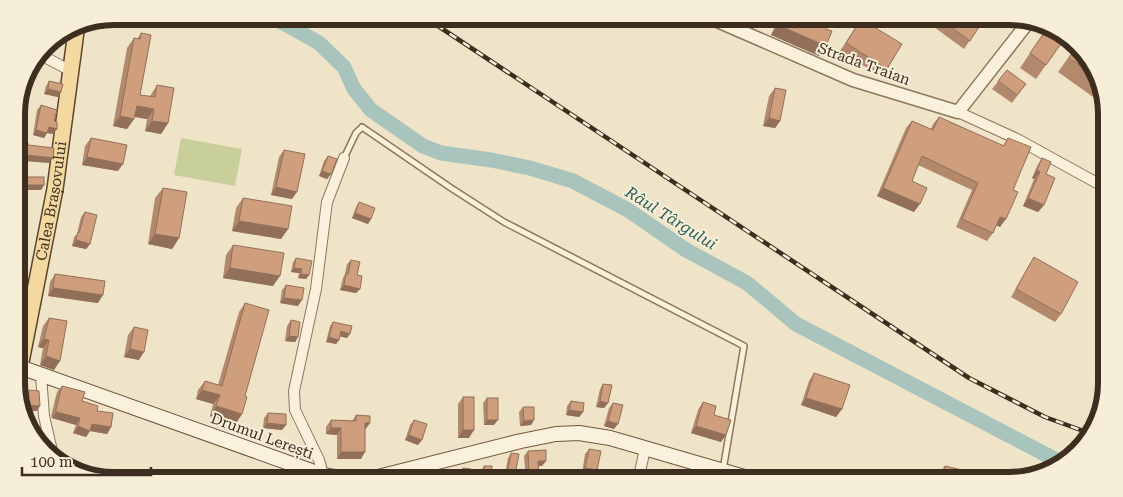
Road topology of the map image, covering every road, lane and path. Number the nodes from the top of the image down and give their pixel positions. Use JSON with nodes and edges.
{"nodes":[{"id":1,"x":726,"y":25,"type":"edge"},
{"id":2,"x":1025,"y":27,"type":"edge"},
{"id":3,"x":76,"y":34,"type":"edge"},
{"id":4,"x":45,"y":57,"type":"edge"},
{"id":5,"x":71,"y":71,"type":"junction"},
{"id":6,"x":958,"y":112,"type":"junction"},
{"id":7,"x":344,"y":158,"type":"joint"},
{"id":8,"x":1098,"y":184,"type":"edge"},
{"id":9,"x":25,"y":325,"type":"edge"},
{"id":10,"x":25,"y":371,"type":"edge"},
{"id":11,"x":41,"y":374,"type":"junction"},
{"id":12,"x":51,"y":446,"type":"edge"},
{"id":13,"x":645,"y":449,"type":"junction"},
{"id":14,"x":723,"y":471,"type":"junction"},
{"id":15,"x":314,"y":472,"type":"edge"},
{"id":16,"x":320,"y":472,"type":"edge"},
{"id":17,"x":398,"y":472,"type":"edge"},
{"id":18,"x":640,"y":472,"type":"edge"},
{"id":19,"x":726,"y":472,"type":"edge"}],
"edges":[{"from":1,"to":6,"type":"street","name":"Strada Traian"},
{"from":2,"to":6,"type":"street"},
{"from":3,"to":5,"type":"main road","name":"Calea Brașovului"},
{"from":4,"to":5,"type":"street"},
{"from":5,"to":9,"type":"main road","name":"Calea Brașovului"},
{"from":6,"to":8,"type":"street","name":"Strada Traian"},
{"from":7,"to":14,"type":"lane"},
{"from":7,"to":16,"type":"street"},
{"from":10,"to":11,"type":"main road","name":"Drumul Lerești"},
{"from":11,"to":12,"type":"street"},
{"from":11,"to":15,"type":"main road","name":"Drumul Lerești"},
{"from":13,"to":14,"type":"main road","name":"Drumul Lerești"},
{"from":13,"to":17,"type":"main road","name":"Drumul Lerești"},
{"from":13,"to":18,"type":"street"},
{"from":14,"to":19,"type":"main road","name":"Drumul Lerești"}]}
